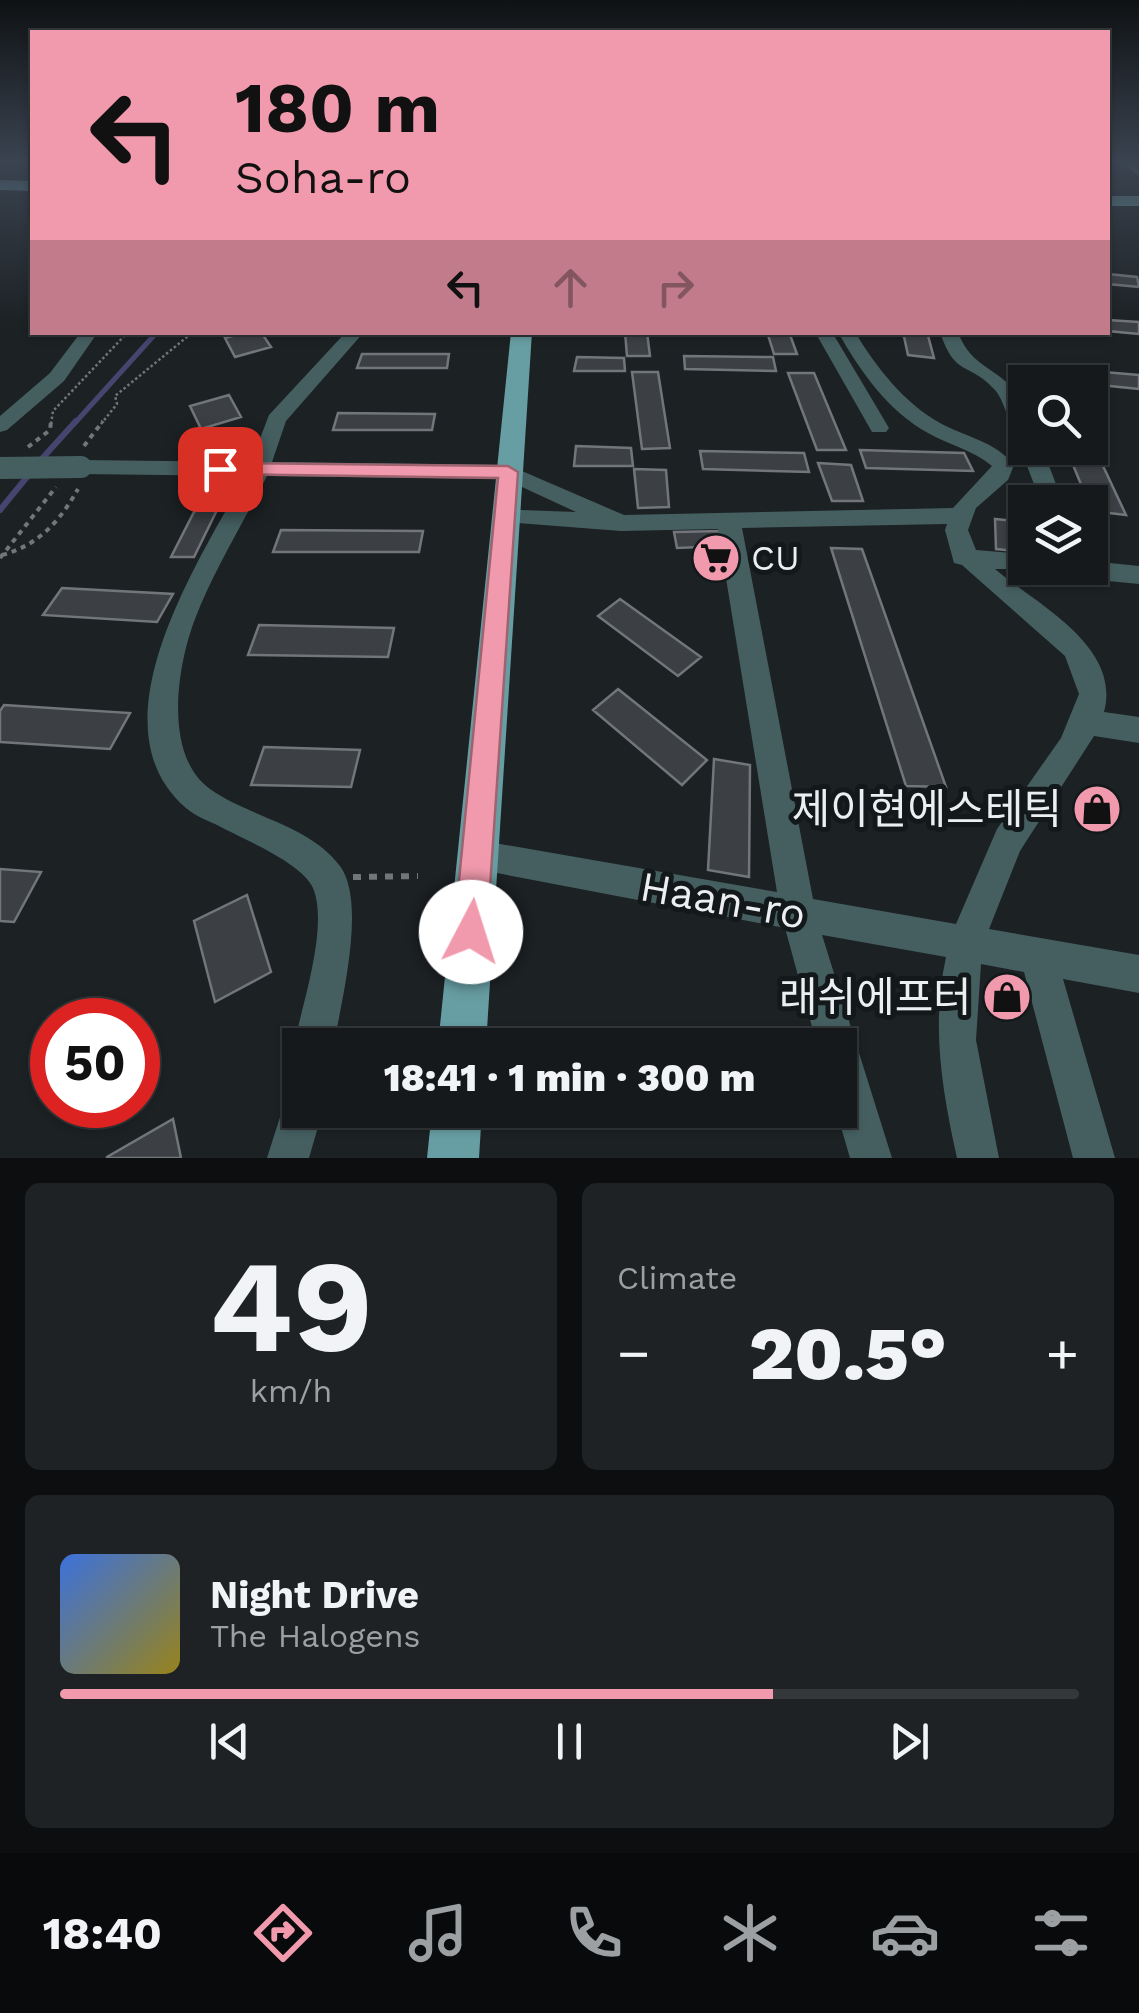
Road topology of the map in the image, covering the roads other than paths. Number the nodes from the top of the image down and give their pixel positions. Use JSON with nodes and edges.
{"nodes":[{"id":1,"x":88,"y":335,"type":"edge"},
{"id":2,"x":353,"y":335,"type":"edge"},
{"id":3,"x":522,"y":335,"type":"edge"},
{"id":4,"x":825,"y":335,"type":"edge"},
{"id":5,"x":848,"y":335,"type":"edge"},
{"id":6,"x":951,"y":335,"type":"edge"},
{"id":7,"x":1008,"y":390,"type":"edge"},
{"id":8,"x":0,"y":426,"type":"edge"},
{"id":9,"x":879,"y":428,"type":"dead end"},
{"id":10,"x":0,"y":468,"type":"edge"},
{"id":11,"x":259,"y":470,"type":"junction"},
{"id":12,"x":508,"y":472,"type":"junction"},
{"id":13,"x":505,"y":514,"type":"junction"},
{"id":14,"x":956,"y":516,"type":"junction"},
{"id":15,"x":621,"y":523,"type":"junction"},
{"id":16,"x":729,"y":523,"type":"junction"},
{"id":17,"x":963,"y":557,"type":"junction"},
{"id":18,"x":1008,"y":561,"type":"edge"},
{"id":19,"x":1108,"y":572,"type":"edge"},
{"id":20,"x":1139,"y":575,"type":"edge"},
{"id":21,"x":1084,"y":722,"type":"junction"},
{"id":22,"x":1139,"y":730,"type":"edge"},
{"id":23,"x":477,"y":856,"type":"junction"},
{"id":24,"x":798,"y":913,"type":"junction"},
{"id":25,"x":970,"y":944,"type":"junction"},
{"id":26,"x":1038,"y":956,"type":"junction"},
{"id":27,"x":1139,"y":974,"type":"edge"},
{"id":28,"x":317,"y":1028,"type":"edge"},
{"id":29,"x":463,"y":1028,"type":"edge"},
{"id":30,"x":832,"y":1028,"type":"edge"},
{"id":31,"x":857,"y":1111,"type":"edge"},
{"id":32,"x":297,"y":1128,"type":"edge"},
{"id":33,"x":456,"y":1128,"type":"edge"},
{"id":34,"x":288,"y":1158,"type":"edge"},
{"id":35,"x":453,"y":1158,"type":"edge"},
{"id":36,"x":871,"y":1158,"type":"edge"},
{"id":37,"x":978,"y":1158,"type":"edge"},
{"id":38,"x":1094,"y":1158,"type":"edge"}],
"edges":[{"from":1,"to":8,"type":"street"},
{"from":2,"to":11,"type":"street"},
{"from":3,"to":12,"type":"main road"},
{"from":4,"to":9,"type":"street"},
{"from":5,"to":14,"type":"street"},
{"from":6,"to":7,"type":"street"},
{"from":10,"to":11,"type":"street","bridge":true},
{"from":11,"to":12,"type":"street"},
{"from":11,"to":28,"type":"street"},
{"from":12,"to":13,"type":"main road"},
{"from":12,"to":15,"type":"street"},
{"from":13,"to":15,"type":"street"},
{"from":13,"to":23,"type":"main road"},
{"from":14,"to":16,"type":"street"},
{"from":14,"to":17,"type":"street"},
{"from":15,"to":16,"type":"street"},
{"from":16,"to":24,"type":"street"},
{"from":17,"to":18,"type":"street"},
{"from":17,"to":21,"type":"street"},
{"from":19,"to":20,"type":"street"},
{"from":21,"to":22,"type":"street"},
{"from":21,"to":25,"type":"street"},
{"from":23,"to":24,"type":"street","name":"Haan-ro"},
{"from":23,"to":29,"type":"main road"},
{"from":24,"to":25,"type":"street","name":"Haan-ro"},
{"from":24,"to":30,"type":"street"},
{"from":25,"to":26,"type":"street","name":"Haan-ro"},
{"from":25,"to":37,"type":"street"},
{"from":26,"to":27,"type":"street","name":"Haan-ro"},
{"from":26,"to":38,"type":"street"},
{"from":31,"to":36,"type":"street"},
{"from":32,"to":34,"type":"street"},
{"from":33,"to":35,"type":"main road"}]}
